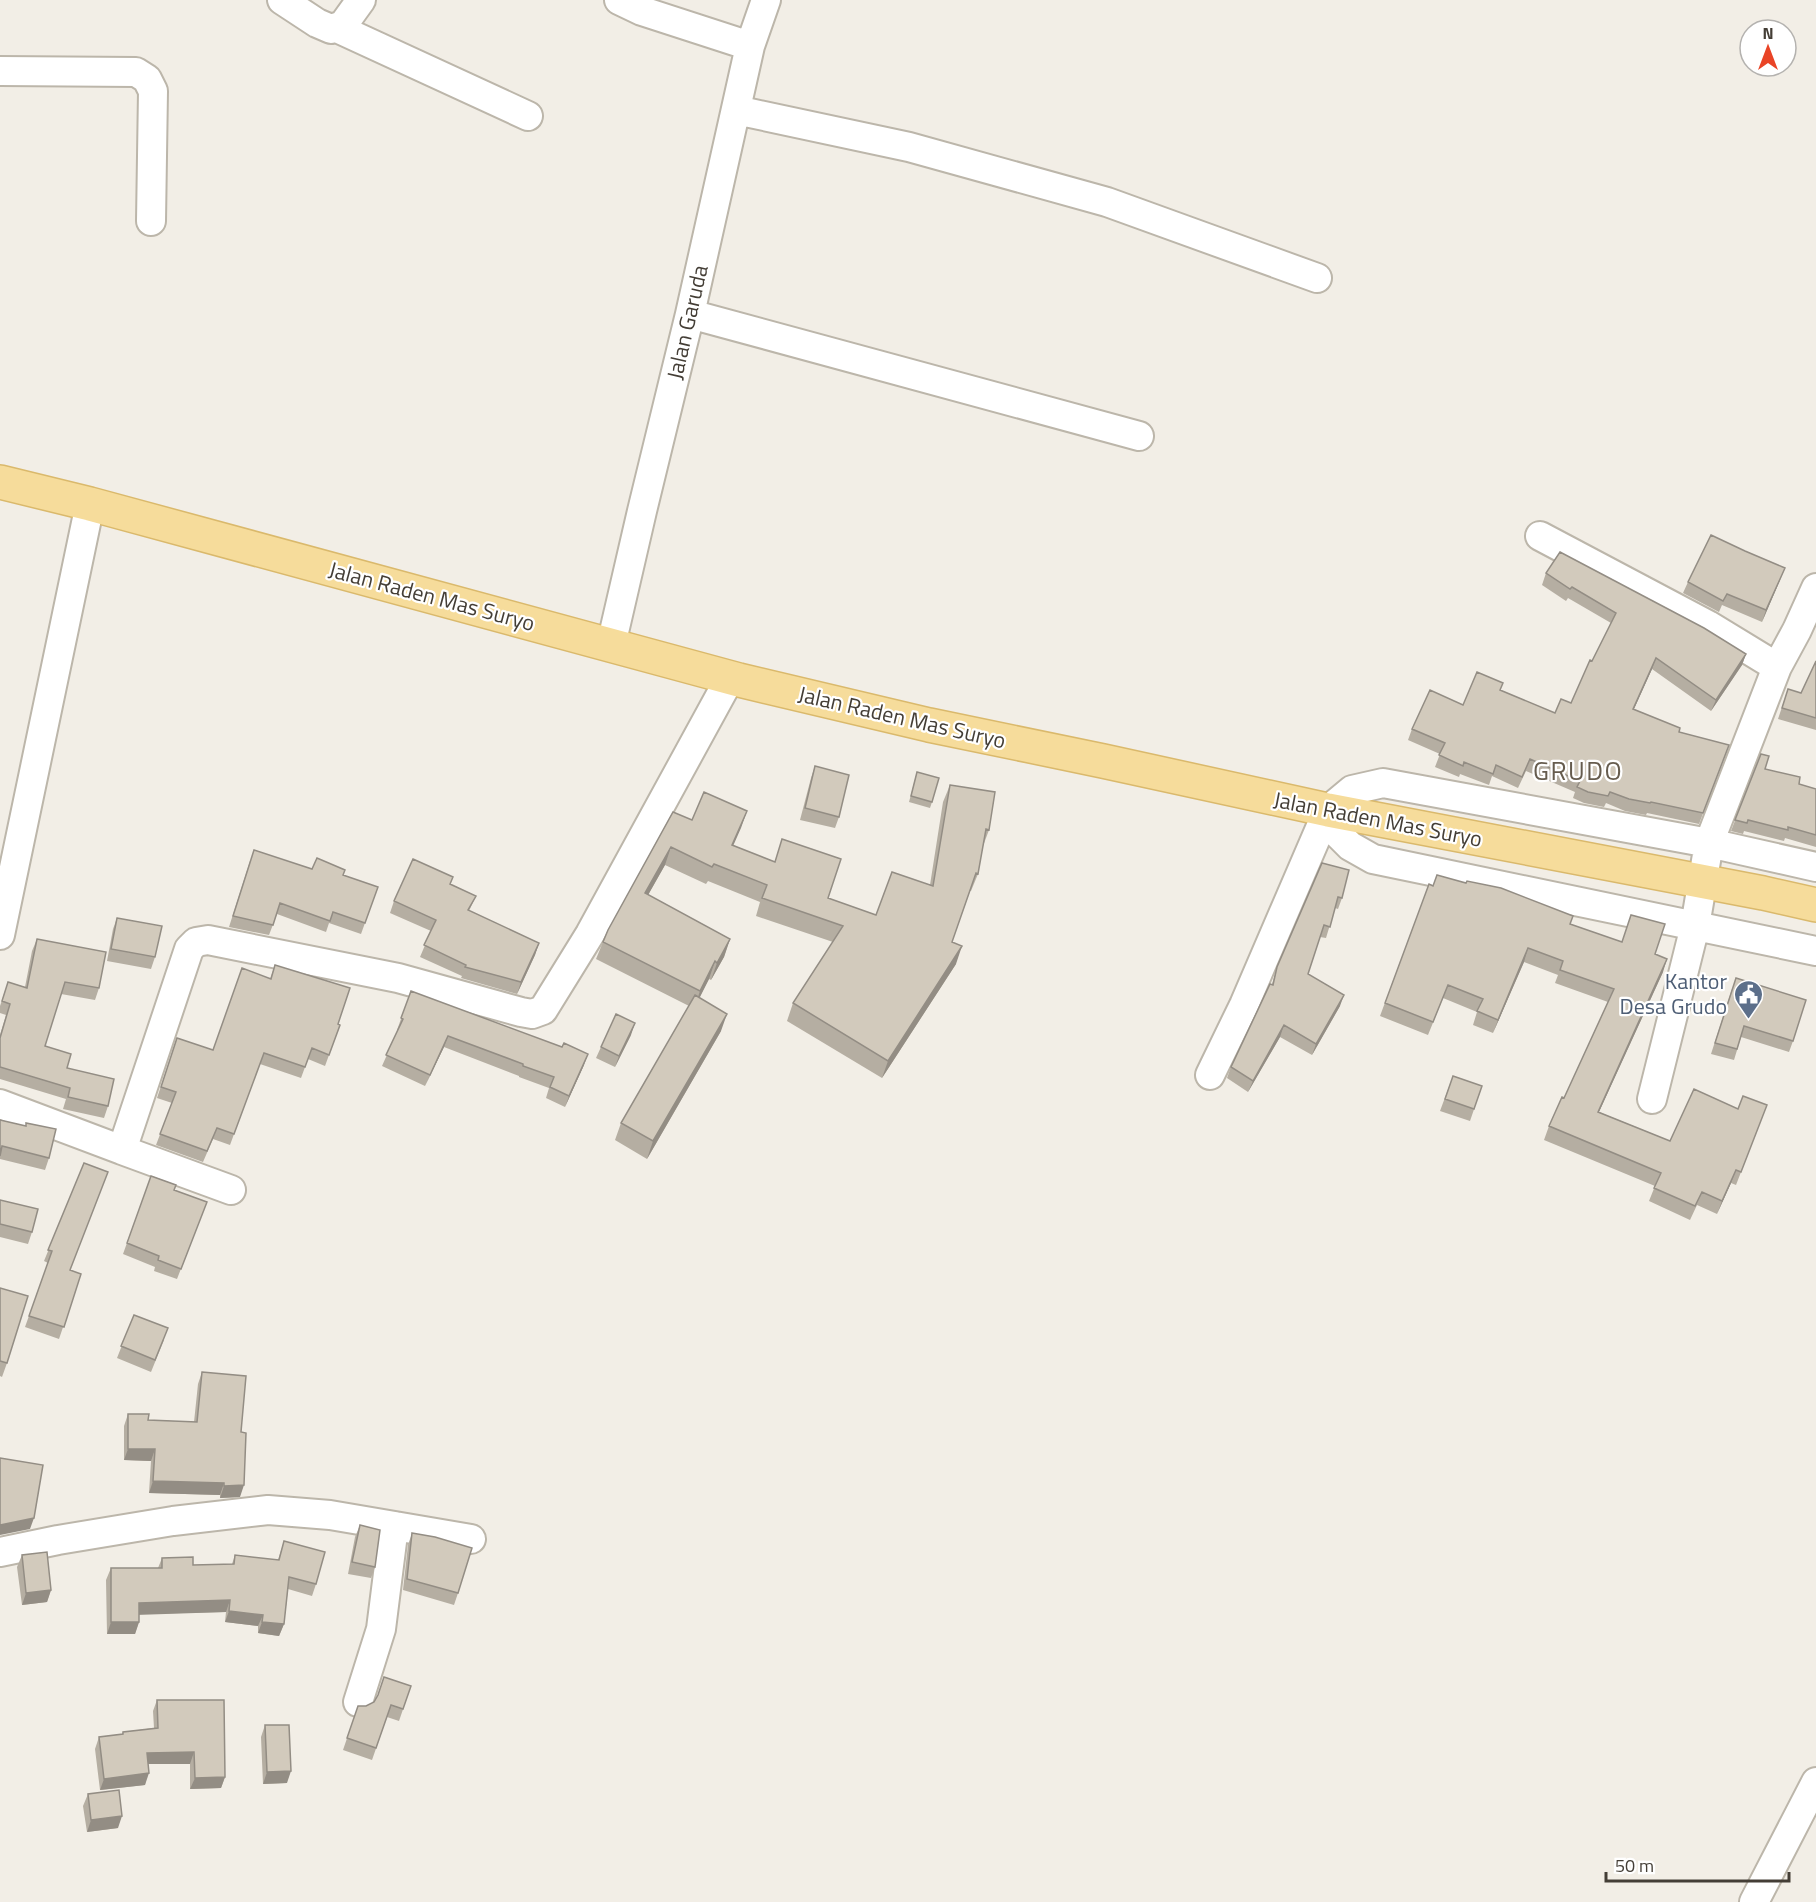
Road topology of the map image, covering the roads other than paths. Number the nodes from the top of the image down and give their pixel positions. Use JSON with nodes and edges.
{"nodes":[{"id":1,"x":282,"y":0,"type":"edge"},
{"id":2,"x":361,"y":0,"type":"edge"},
{"id":3,"x":619,"y":0,"type":"edge"},
{"id":4,"x":766,"y":0,"type":"edge"},
{"id":5,"x":337,"y":28,"type":"junction"},
{"id":6,"x":750,"y":46,"type":"junction"},
{"id":7,"x":0,"y":71,"type":"edge"},
{"id":8,"x":736,"y":110,"type":"junction"},
{"id":9,"x":528,"y":116,"type":"dead end"},
{"id":10,"x":151,"y":221,"type":"dead end"},
{"id":11,"x":1317,"y":278,"type":"dead end"},
{"id":12,"x":690,"y":314,"type":"junction"},
{"id":13,"x":1139,"y":436,"type":"dead end"},
{"id":14,"x":0,"y":482,"type":"edge"},
{"id":15,"x":90,"y":504,"type":"junction"},
{"id":16,"x":1540,"y":536,"type":"dead end"},
{"id":17,"x":1816,"y":588,"type":"edge"},
{"id":18,"x":1807,"y":632,"type":"edge"},
{"id":19,"x":611,"y":645,"type":"junction"},
{"id":20,"x":1777,"y":667,"type":"junction"},
{"id":21,"x":730,"y":678,"type":"junction"},
{"id":22,"x":1328,"y":810,"type":"junction"},
{"id":23,"x":1709,"y":843,"type":"junction"},
{"id":24,"x":1816,"y":867,"type":"edge"},
{"id":25,"x":1702,"y":882,"type":"junction"},
{"id":26,"x":1816,"y":905,"type":"edge"},
{"id":27,"x":1695,"y":926,"type":"junction"},
{"id":28,"x":0,"y":935,"type":"edge"},
{"id":29,"x":1816,"y":951,"type":"edge"},
{"id":30,"x":1210,"y":1075,"type":"dead end"},
{"id":31,"x":1652,"y":1099,"type":"dead end"},
{"id":32,"x":0,"y":1104,"type":"edge"},
{"id":33,"x":122,"y":1150,"type":"junction"},
{"id":34,"x":231,"y":1190,"type":"dead end"},
{"id":35,"x":394,"y":1526,"type":"junction"},
{"id":36,"x":471,"y":1539,"type":"dead end"},
{"id":37,"x":0,"y":1552,"type":"edge"},
{"id":38,"x":358,"y":1702,"type":"dead end"},
{"id":39,"x":1816,"y":1782,"type":"edge"},
{"id":40,"x":1754,"y":1902,"type":"edge"}],
"edges":[{"from":1,"to":5,"type":"street"},
{"from":2,"to":5,"type":"street"},
{"from":3,"to":6,"type":"street"},
{"from":4,"to":6,"type":"street","name":"Jalan Garuda"},
{"from":5,"to":9,"type":"street"},
{"from":6,"to":8,"type":"street","name":"Jalan Garuda"},
{"from":7,"to":10,"type":"street"},
{"from":8,"to":11,"type":"street"},
{"from":8,"to":12,"type":"street","name":"Jalan Garuda"},
{"from":12,"to":13,"type":"street"},
{"from":12,"to":19,"type":"street","name":"Jalan Garuda"},
{"from":14,"to":15,"type":"main road","name":"Jalan Raden Mas Suryo"},
{"from":15,"to":19,"type":"main road","name":"Jalan Raden Mas Suryo"},
{"from":15,"to":28,"type":"street"},
{"from":16,"to":20,"type":"street"},
{"from":17,"to":18,"type":"street"},
{"from":18,"to":20,"type":"street"},
{"from":19,"to":21,"type":"main road","name":"Jalan Raden Mas Suryo"},
{"from":20,"to":23,"type":"street"},
{"from":21,"to":22,"type":"main road","name":"Jalan Raden Mas Suryo"},
{"from":21,"to":33,"type":"street"},
{"from":22,"to":23,"type":"street"},
{"from":22,"to":25,"type":"main road","name":"Jalan Raden Mas Suryo"},
{"from":22,"to":27,"type":"street"},
{"from":22,"to":30,"type":"street"},
{"from":23,"to":24,"type":"street"},
{"from":23,"to":25,"type":"street"},
{"from":25,"to":26,"type":"main road","name":"Jalan Raden Mas Suryo"},
{"from":25,"to":27,"type":"street"},
{"from":27,"to":29,"type":"street"},
{"from":27,"to":31,"type":"street"},
{"from":32,"to":33,"type":"street"},
{"from":33,"to":34,"type":"street"},
{"from":35,"to":36,"type":"street"},
{"from":35,"to":37,"type":"street"},
{"from":35,"to":38,"type":"street"},
{"from":39,"to":40,"type":"street"}]}
